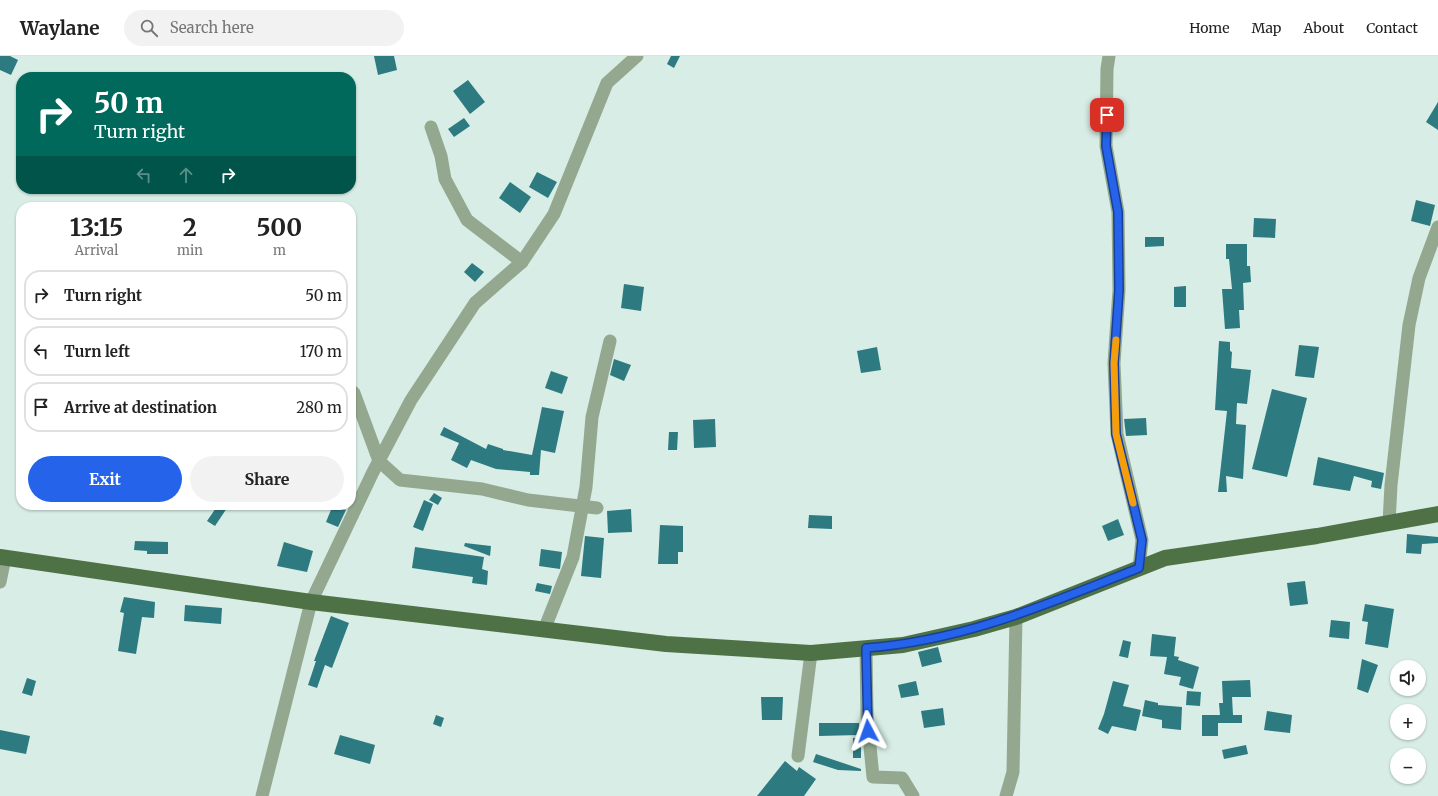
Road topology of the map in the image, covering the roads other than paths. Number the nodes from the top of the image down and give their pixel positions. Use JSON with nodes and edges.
{"nodes":[{"id":1,"x":637,"y":56,"type":"edge"},
{"id":2,"x":1109,"y":56,"type":"edge"},
{"id":3,"x":431,"y":127,"type":"dead end"},
{"id":4,"x":1438,"y":227,"type":"edge"},
{"id":5,"x":522,"y":262,"type":"junction"},
{"id":6,"x":610,"y":341,"type":"dead end"},
{"id":7,"x":356,"y":397,"type":"edge"},
{"id":8,"x":379,"y":460,"type":"junction"},
{"id":9,"x":582,"y":505,"type":"junction"},
{"id":10,"x":356,"y":508,"type":"edge"},
{"id":11,"x":597,"y":508,"type":"dead end"},
{"id":12,"x":355,"y":510,"type":"edge"},
{"id":13,"x":1438,"y":514,"type":"edge"},
{"id":14,"x":1389,"y":523,"type":"junction"},
{"id":15,"x":2,"y":558,"type":"edge"},
{"id":16,"x":1139,"y":568,"type":"junction"},
{"id":17,"x":0,"y":582,"type":"edge"},
{"id":18,"x":311,"y":602,"type":"junction"},
{"id":19,"x":1016,"y":617,"type":"junction"},
{"id":20,"x":544,"y":630,"type":"junction"},
{"id":21,"x":866,"y":648,"type":"junction"},
{"id":22,"x":811,"y":653,"type":"junction"},
{"id":23,"x":798,"y":756,"type":"dead end"},
{"id":24,"x":262,"y":796,"type":"edge"},
{"id":25,"x":913,"y":796,"type":"edge"},
{"id":26,"x":1006,"y":796,"type":"edge"}],
"edges":[{"from":1,"to":5,"type":"street"},
{"from":2,"to":16,"type":"street"},
{"from":3,"to":5,"type":"street"},
{"from":4,"to":14,"type":"street"},
{"from":5,"to":8,"type":"street"},
{"from":6,"to":9,"type":"street"},
{"from":7,"to":8,"type":"street"},
{"from":8,"to":9,"type":"street"},
{"from":8,"to":10,"type":"street"},
{"from":9,"to":11,"type":"street"},
{"from":9,"to":20,"type":"street"},
{"from":12,"to":18,"type":"street"},
{"from":13,"to":14,"type":"main road"},
{"from":14,"to":16,"type":"main road"},
{"from":15,"to":17,"type":"street"},
{"from":15,"to":18,"type":"main road"},
{"from":16,"to":19,"type":"main road"},
{"from":18,"to":20,"type":"main road"},
{"from":18,"to":24,"type":"street"},
{"from":19,"to":21,"type":"main road"},
{"from":19,"to":26,"type":"street"},
{"from":20,"to":22,"type":"main road"},
{"from":21,"to":22,"type":"main road"},
{"from":21,"to":25,"type":"street"},
{"from":22,"to":23,"type":"street"}]}
